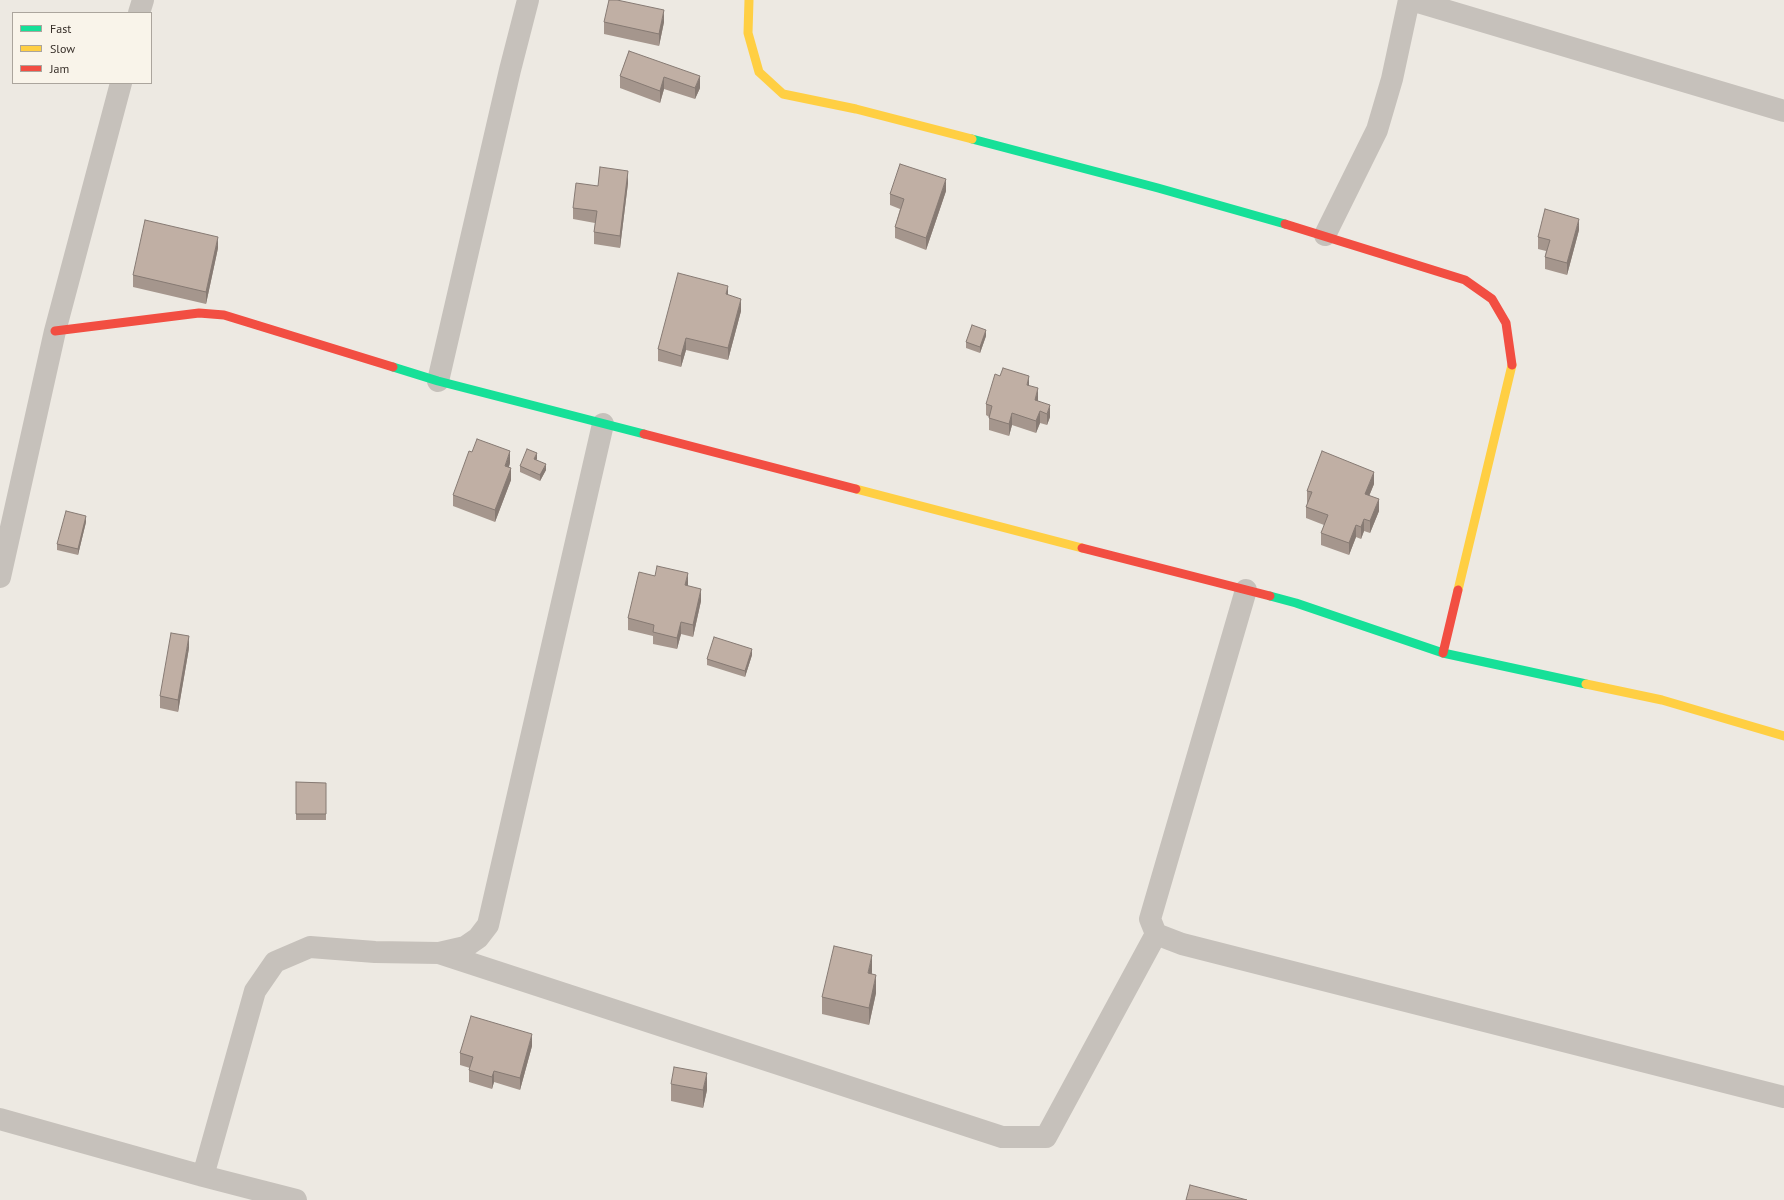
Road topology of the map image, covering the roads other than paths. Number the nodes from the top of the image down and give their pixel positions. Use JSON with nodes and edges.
{"nodes":[{"id":1,"x":143,"y":0,"type":"edge"},
{"id":2,"x":528,"y":0,"type":"edge"},
{"id":3,"x":749,"y":0,"type":"edge"},
{"id":4,"x":1410,"y":0,"type":"edge"},
{"id":5,"x":139,"y":12,"type":"edge"},
{"id":6,"x":121,"y":84,"type":"edge"},
{"id":7,"x":1784,"y":111,"type":"edge"},
{"id":8,"x":1325,"y":235,"type":"junction"},
{"id":9,"x":55,"y":331,"type":"junction"},
{"id":10,"x":438,"y":381,"type":"junction"},
{"id":11,"x":603,"y":424,"type":"junction"},
{"id":12,"x":0,"y":577,"type":"edge"},
{"id":13,"x":1246,"y":590,"type":"junction"},
{"id":14,"x":1443,"y":653,"type":"junction"},
{"id":15,"x":1784,"y":736,"type":"edge"},
{"id":16,"x":1156,"y":934,"type":"junction"},
{"id":17,"x":439,"y":953,"type":"junction"},
{"id":18,"x":1784,"y":1097,"type":"edge"},
{"id":19,"x":0,"y":1120,"type":"edge"},
{"id":20,"x":204,"y":1176,"type":"junction"},
{"id":21,"x":296,"y":1200,"type":"edge"}],
"edges":[{"from":1,"to":5,"type":"street"},
{"from":2,"to":10,"type":"street"},
{"from":3,"to":8,"type":"street"},
{"from":4,"to":7,"type":"street"},
{"from":4,"to":8,"type":"street"},
{"from":6,"to":9,"type":"street"},
{"from":8,"to":14,"type":"street"},
{"from":9,"to":10,"type":"street"},
{"from":9,"to":12,"type":"street"},
{"from":10,"to":11,"type":"street"},
{"from":11,"to":13,"type":"street"},
{"from":11,"to":17,"type":"street"},
{"from":13,"to":14,"type":"street"},
{"from":13,"to":16,"type":"street"},
{"from":14,"to":15,"type":"street"},
{"from":16,"to":17,"type":"street"},
{"from":16,"to":18,"type":"street"},
{"from":17,"to":20,"type":"street"},
{"from":19,"to":20,"type":"street"},
{"from":20,"to":21,"type":"street"}]}
